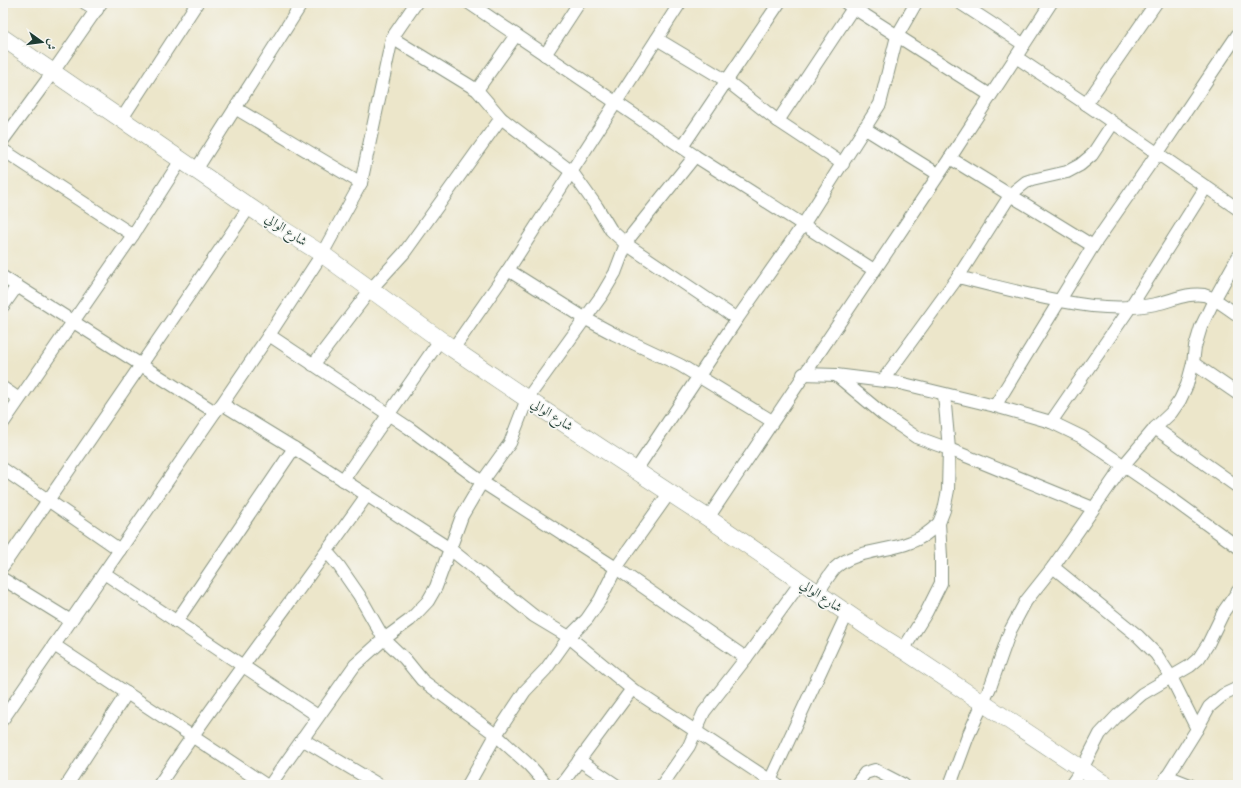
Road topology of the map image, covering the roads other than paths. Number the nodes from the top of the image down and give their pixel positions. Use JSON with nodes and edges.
{"nodes":[{"id":1,"x":85,"y":3,"type":"edge"},
{"id":2,"x":197,"y":3,"type":"edge"},
{"id":3,"x":302,"y":3,"type":"edge"},
{"id":4,"x":416,"y":3,"type":"edge"},
{"id":5,"x":579,"y":3,"type":"edge"},
{"id":6,"x":680,"y":3,"type":"edge"},
{"id":7,"x":779,"y":3,"type":"edge"},
{"id":8,"x":916,"y":3,"type":"edge"},
{"id":9,"x":960,"y":3,"type":"edge"},
{"id":10,"x":1051,"y":3,"type":"edge"},
{"id":11,"x":1156,"y":3,"type":"edge"},
{"id":12,"x":477,"y":5,"type":"edge"},
{"id":13,"x":850,"y":5,"type":"edge"},
{"id":14,"x":99,"y":7,"type":"edge"},
{"id":15,"x":1238,"y":34,"type":"edge"},
{"id":16,"x":516,"y":35,"type":"junction"},
{"id":17,"x":897,"y":36,"type":"junction"},
{"id":18,"x":3,"y":38,"type":"edge"},
{"id":19,"x":392,"y":38,"type":"junction"},
{"id":20,"x":658,"y":39,"type":"junction"},
{"id":21,"x":1023,"y":44,"type":"junction"},
{"id":22,"x":546,"y":54,"type":"junction"},
{"id":23,"x":1016,"y":57,"type":"junction"},
{"id":24,"x":53,"y":72,"type":"junction"},
{"id":25,"x":727,"y":81,"type":"junction"},
{"id":26,"x":477,"y":90,"type":"junction"},
{"id":27,"x":990,"y":95,"type":"junction"},
{"id":28,"x":617,"y":103,"type":"junction"},
{"id":29,"x":1086,"y":104,"type":"junction"},
{"id":30,"x":235,"y":108,"type":"junction"},
{"id":31,"x":501,"y":118,"type":"junction"},
{"id":32,"x":121,"y":120,"type":"junction"},
{"id":33,"x":778,"y":121,"type":"junction"},
{"id":34,"x":1113,"y":123,"type":"junction"},
{"id":35,"x":864,"y":128,"type":"junction"},
{"id":36,"x":3,"y":140,"type":"edge"},
{"id":37,"x":682,"y":147,"type":"junction"},
{"id":38,"x":3,"y":150,"type":"edge"},
{"id":39,"x":1157,"y":154,"type":"junction"},
{"id":40,"x":695,"y":156,"type":"junction"},
{"id":41,"x":950,"y":158,"type":"junction"},
{"id":42,"x":181,"y":160,"type":"junction"},
{"id":43,"x":843,"y":164,"type":"junction"},
{"id":44,"x":196,"y":170,"type":"junction"},
{"id":45,"x":572,"y":172,"type":"junction"},
{"id":46,"x":938,"y":174,"type":"junction"},
{"id":47,"x":361,"y":184,"type":"junction"},
{"id":48,"x":1206,"y":186,"type":"junction"},
{"id":49,"x":1011,"y":194,"type":"junction"},
{"id":50,"x":250,"y":206,"type":"junction"},
{"id":51,"x":1238,"y":209,"type":"edge"},
{"id":52,"x":803,"y":225,"type":"junction"},
{"id":53,"x":133,"y":235,"type":"junction"},
{"id":54,"x":626,"y":244,"type":"junction"},
{"id":55,"x":1093,"y":246,"type":"junction"},
{"id":56,"x":322,"y":254,"type":"junction"},
{"id":57,"x":1238,"y":257,"type":"edge"},
{"id":58,"x":508,"y":270,"type":"junction"},
{"id":59,"x":874,"y":270,"type":"junction"},
{"id":60,"x":3,"y":277,"type":"edge"},
{"id":61,"x":958,"y":278,"type":"junction"},
{"id":62,"x":17,"y":286,"type":"junction"},
{"id":63,"x":371,"y":289,"type":"junction"},
{"id":64,"x":1214,"y":300,"type":"junction"},
{"id":65,"x":1058,"y":301,"type":"junction"},
{"id":66,"x":3,"y":306,"type":"edge"},
{"id":67,"x":1130,"y":306,"type":"junction"},
{"id":68,"x":1238,"y":315,"type":"edge"},
{"id":69,"x":586,"y":319,"type":"junction"},
{"id":70,"x":738,"y":319,"type":"junction"},
{"id":71,"x":73,"y":321,"type":"junction"},
{"id":72,"x":269,"y":336,"type":"junction"},
{"id":73,"x":446,"y":344,"type":"junction"},
{"id":74,"x":1192,"y":363,"type":"junction"},
{"id":75,"x":142,"y":365,"type":"junction"},
{"id":76,"x":313,"y":365,"type":"junction"},
{"id":77,"x":803,"y":374,"type":"junction"},
{"id":78,"x":836,"y":375,"type":"junction"},
{"id":79,"x":699,"y":376,"type":"junction"},
{"id":80,"x":883,"y":380,"type":"junction"},
{"id":81,"x":3,"y":388,"type":"edge"},
{"id":82,"x":944,"y":394,"type":"junction"},
{"id":83,"x":1238,"y":394,"type":"edge"},
{"id":84,"x":20,"y":399,"type":"junction"},
{"id":85,"x":527,"y":399,"type":"junction"},
{"id":86,"x":995,"y":406,"type":"junction"},
{"id":87,"x":219,"y":408,"type":"junction"},
{"id":88,"x":388,"y":414,"type":"junction"},
{"id":89,"x":772,"y":421,"type":"junction"},
{"id":90,"x":1051,"y":422,"type":"junction"},
{"id":91,"x":3,"y":423,"type":"edge"},
{"id":92,"x":1155,"y":428,"type":"junction"},
{"id":93,"x":294,"y":448,"type":"junction"},
{"id":94,"x":949,"y":448,"type":"junction"},
{"id":95,"x":1123,"y":466,"type":"junction"},
{"id":96,"x":3,"y":469,"type":"edge"},
{"id":97,"x":636,"y":470,"type":"junction"},
{"id":98,"x":343,"y":480,"type":"junction"},
{"id":99,"x":482,"y":482,"type":"junction"},
{"id":100,"x":1238,"y":487,"type":"edge"},
{"id":101,"x":670,"y":492,"type":"junction"},
{"id":102,"x":367,"y":495,"type":"junction"},
{"id":103,"x":48,"y":500,"type":"junction"},
{"id":104,"x":1093,"y":508,"type":"junction"},
{"id":105,"x":708,"y":518,"type":"junction"},
{"id":106,"x":939,"y":523,"type":"junction"},
{"id":107,"x":1238,"y":547,"type":"edge"},
{"id":108,"x":450,"y":549,"type":"junction"},
{"id":109,"x":120,"y":550,"type":"junction"},
{"id":110,"x":327,"y":552,"type":"junction"},
{"id":111,"x":3,"y":566,"type":"edge"},
{"id":112,"x":1053,"y":567,"type":"junction"},
{"id":113,"x":616,"y":568,"type":"junction"},
{"id":114,"x":104,"y":573,"type":"junction"},
{"id":115,"x":3,"y":579,"type":"edge"},
{"id":116,"x":801,"y":582,"type":"junction"},
{"id":117,"x":1238,"y":591,"type":"edge"},
{"id":118,"x":818,"y":593,"type":"junction"},
{"id":119,"x":847,"y":614,"type":"junction"},
{"id":120,"x":71,"y":621,"type":"junction"},
{"id":121,"x":176,"y":622,"type":"junction"},
{"id":122,"x":569,"y":637,"type":"junction"},
{"id":123,"x":384,"y":640,"type":"junction"},
{"id":124,"x":54,"y":645,"type":"junction"},
{"id":125,"x":903,"y":650,"type":"junction"},
{"id":126,"x":746,"y":658,"type":"junction"},
{"id":127,"x":242,"y":666,"type":"junction"},
{"id":128,"x":1171,"y":676,"type":"junction"},
{"id":129,"x":1238,"y":688,"type":"edge"},
{"id":130,"x":632,"y":689,"type":"junction"},
{"id":131,"x":127,"y":693,"type":"junction"},
{"id":132,"x":983,"y":703,"type":"junction"},
{"id":133,"x":318,"y":716,"type":"junction"},
{"id":134,"x":3,"y":719,"type":"edge"},
{"id":135,"x":1198,"y":729,"type":"junction"},
{"id":136,"x":696,"y":731,"type":"junction"},
{"id":137,"x":496,"y":735,"type":"junction"},
{"id":138,"x":192,"y":736,"type":"junction"},
{"id":139,"x":302,"y":739,"type":"junction"},
{"id":140,"x":579,"y":760,"type":"junction"},
{"id":141,"x":1082,"y":769,"type":"junction"},
{"id":142,"x":1164,"y":781,"type":"edge"},
{"id":143,"x":771,"y":783,"type":"edge"},
{"id":144,"x":67,"y":785,"type":"edge"},
{"id":145,"x":159,"y":785,"type":"edge"},
{"id":146,"x":266,"y":785,"type":"edge"},
{"id":147,"x":270,"y":785,"type":"edge"},
{"id":148,"x":379,"y":785,"type":"edge"},
{"id":149,"x":468,"y":785,"type":"edge"},
{"id":150,"x":547,"y":785,"type":"edge"},
{"id":151,"x":561,"y":785,"type":"edge"},
{"id":152,"x":616,"y":785,"type":"edge"},
{"id":153,"x":662,"y":785,"type":"edge"},
{"id":154,"x":856,"y":785,"type":"edge"},
{"id":155,"x":904,"y":785,"type":"edge"},
{"id":156,"x":950,"y":785,"type":"edge"},
{"id":157,"x":1071,"y":785,"type":"edge"},
{"id":158,"x":1106,"y":785,"type":"edge"},
{"id":159,"x":1190,"y":785,"type":"edge"}],
"edges":[{"from":1,"to":14,"type":"street"},
{"from":2,"to":32,"type":"street"},
{"from":3,"to":30,"type":"street"},
{"from":4,"to":19,"type":"street"},
{"from":5,"to":22,"type":"street"},
{"from":6,"to":20,"type":"street"},
{"from":7,"to":25,"type":"street"},
{"from":8,"to":17,"type":"street"},
{"from":9,"to":21,"type":"street"},
{"from":10,"to":21,"type":"street"},
{"from":11,"to":29,"type":"street"},
{"from":12,"to":16,"type":"street"},
{"from":13,"to":17,"type":"street"},
{"from":13,"to":33,"type":"street"},
{"from":14,"to":24,"type":"street"},
{"from":15,"to":39,"type":"street"},
{"from":16,"to":22,"type":"street"},
{"from":16,"to":26,"type":"street"},
{"from":17,"to":27,"type":"street"},
{"from":17,"to":35,"type":"street"},
{"from":18,"to":24,"type":"main road","name":"شارع الوالي"},
{"from":19,"to":26,"type":"street"},
{"from":19,"to":47,"type":"street"},
{"from":20,"to":25,"type":"street"},
{"from":20,"to":28,"type":"street"},
{"from":21,"to":23,"type":"street"},
{"from":22,"to":28,"type":"street"},
{"from":23,"to":27,"type":"street"},
{"from":23,"to":29,"type":"street"},
{"from":24,"to":32,"type":"main road","name":"شارع الوالي"},
{"from":24,"to":36,"type":"street"},
{"from":25,"to":33,"type":"street"},
{"from":25,"to":37,"type":"street"},
{"from":26,"to":31,"type":"street"},
{"from":27,"to":41,"type":"street"},
{"from":28,"to":37,"type":"street"},
{"from":28,"to":45,"type":"street"},
{"from":29,"to":34,"type":"street"},
{"from":30,"to":44,"type":"street"},
{"from":30,"to":47,"type":"street"},
{"from":31,"to":45,"type":"street"},
{"from":31,"to":63,"type":"street"},
{"from":32,"to":42,"type":"main road","name":"شارع الوالي"},
{"from":33,"to":43,"type":"street"},
{"from":34,"to":39,"type":"street"},
{"from":34,"to":49,"type":"street"},
{"from":35,"to":43,"type":"street"},
{"from":35,"to":46,"type":"street"},
{"from":37,"to":40,"type":"street"},
{"from":38,"to":53,"type":"street"},
{"from":39,"to":48,"type":"street"},
{"from":39,"to":55,"type":"street"},
{"from":40,"to":52,"type":"street"},
{"from":40,"to":54,"type":"street"},
{"from":41,"to":46,"type":"street"},
{"from":41,"to":49,"type":"street"},
{"from":42,"to":44,"type":"main road","name":"شارع الوالي"},
{"from":42,"to":53,"type":"street"},
{"from":43,"to":52,"type":"street"},
{"from":44,"to":50,"type":"main road","name":"شارع الوالي"},
{"from":45,"to":54,"type":"street"},
{"from":45,"to":58,"type":"street"},
{"from":46,"to":59,"type":"street"},
{"from":47,"to":56,"type":"street"},
{"from":48,"to":51,"type":"street"},
{"from":48,"to":67,"type":"street"},
{"from":49,"to":55,"type":"street"},
{"from":49,"to":61,"type":"street"},
{"from":50,"to":56,"type":"main road","name":"شارع الوالي"},
{"from":50,"to":75,"type":"street"},
{"from":52,"to":59,"type":"street"},
{"from":52,"to":70,"type":"street"},
{"from":53,"to":71,"type":"street"},
{"from":54,"to":69,"type":"street"},
{"from":54,"to":70,"type":"street"},
{"from":55,"to":65,"type":"street"},
{"from":56,"to":63,"type":"main road","name":"شارع الوالي"},
{"from":56,"to":72,"type":"street"},
{"from":57,"to":64,"type":"street"},
{"from":58,"to":69,"type":"street"},
{"from":58,"to":73,"type":"street"},
{"from":59,"to":77,"type":"street"},
{"from":60,"to":62,"type":"street"},
{"from":61,"to":65,"type":"street"},
{"from":61,"to":80,"type":"street"},
{"from":62,"to":66,"type":"street"},
{"from":62,"to":71,"type":"street"},
{"from":63,"to":73,"type":"main road","name":"شارع الوالي"},
{"from":63,"to":76,"type":"street"},
{"from":64,"to":67,"type":"street"},
{"from":64,"to":68,"type":"street"},
{"from":64,"to":74,"type":"street"},
{"from":65,"to":67,"type":"street"},
{"from":65,"to":86,"type":"street"},
{"from":67,"to":90,"type":"street"},
{"from":69,"to":79,"type":"street"},
{"from":69,"to":85,"type":"street"},
{"from":70,"to":79,"type":"street"},
{"from":71,"to":75,"type":"street"},
{"from":71,"to":84,"type":"street"},
{"from":72,"to":76,"type":"street"},
{"from":72,"to":87,"type":"street"},
{"from":73,"to":85,"type":"main road","name":"شارع الوالي"},
{"from":73,"to":88,"type":"street"},
{"from":74,"to":83,"type":"street"},
{"from":74,"to":92,"type":"street"},
{"from":75,"to":87,"type":"street"},
{"from":75,"to":103,"type":"street"},
{"from":76,"to":88,"type":"street"},
{"from":77,"to":78,"type":"street"},
{"from":77,"to":89,"type":"street"},
{"from":78,"to":80,"type":"street"},
{"from":78,"to":94,"type":"street"},
{"from":79,"to":89,"type":"street"},
{"from":79,"to":97,"type":"street"},
{"from":80,"to":82,"type":"street"},
{"from":81,"to":84,"type":"street"},
{"from":82,"to":86,"type":"street"},
{"from":82,"to":94,"type":"street"},
{"from":84,"to":91,"type":"street"},
{"from":85,"to":97,"type":"main road","name":"شارع الوالي"},
{"from":85,"to":99,"type":"street"},
{"from":86,"to":90,"type":"street"},
{"from":87,"to":93,"type":"street"},
{"from":87,"to":109,"type":"street"},
{"from":88,"to":98,"type":"street"},
{"from":88,"to":99,"type":"street"},
{"from":89,"to":105,"type":"street"},
{"from":90,"to":95,"type":"street"},
{"from":92,"to":95,"type":"street"},
{"from":92,"to":100,"type":"street"},
{"from":93,"to":98,"type":"street"},
{"from":93,"to":121,"type":"street"},
{"from":94,"to":104,"type":"street"},
{"from":94,"to":106,"type":"street"},
{"from":95,"to":104,"type":"street"},
{"from":95,"to":107,"type":"street"},
{"from":96,"to":103,"type":"street"},
{"from":97,"to":101,"type":"main road","name":"شارع الوالي"},
{"from":98,"to":102,"type":"street"},
{"from":99,"to":108,"type":"street"},
{"from":99,"to":113,"type":"street"},
{"from":101,"to":105,"type":"main road","name":"شارع الوالي"},
{"from":101,"to":113,"type":"street"},
{"from":102,"to":108,"type":"street"},
{"from":102,"to":110,"type":"street"},
{"from":103,"to":109,"type":"street"},
{"from":103,"to":111,"type":"street"},
{"from":104,"to":112,"type":"street"},
{"from":105,"to":116,"type":"main road","name":"شارع الوالي"},
{"from":106,"to":118,"type":"street"},
{"from":106,"to":125,"type":"street"},
{"from":108,"to":122,"type":"street"},
{"from":108,"to":123,"type":"street"},
{"from":109,"to":114,"type":"street"},
{"from":110,"to":123,"type":"street"},
{"from":110,"to":127,"type":"street"},
{"from":112,"to":128,"type":"street"},
{"from":112,"to":132,"type":"street"},
{"from":113,"to":122,"type":"street"},
{"from":113,"to":126,"type":"street"},
{"from":114,"to":120,"type":"street"},
{"from":114,"to":121,"type":"street"},
{"from":115,"to":120,"type":"street"},
{"from":116,"to":118,"type":"main road","name":"شارع الوالي"},
{"from":116,"to":126,"type":"street"},
{"from":117,"to":128,"type":"street"},
{"from":118,"to":119,"type":"main road","name":"شارع الوالي"},
{"from":119,"to":125,"type":"main road","name":"شارع الوالي"},
{"from":119,"to":143,"type":"street"},
{"from":120,"to":124,"type":"street"},
{"from":121,"to":127,"type":"street"},
{"from":122,"to":130,"type":"street"},
{"from":122,"to":137,"type":"street"},
{"from":123,"to":133,"type":"street"},
{"from":123,"to":137,"type":"street"},
{"from":124,"to":131,"type":"street"},
{"from":124,"to":134,"type":"street"},
{"from":125,"to":132,"type":"main road","name":"شارع الوالي"},
{"from":126,"to":136,"type":"street"},
{"from":127,"to":133,"type":"street"},
{"from":127,"to":138,"type":"street"},
{"from":128,"to":135,"type":"street"},
{"from":128,"to":141,"type":"street"},
{"from":129,"to":135,"type":"street"},
{"from":130,"to":136,"type":"street"},
{"from":130,"to":140,"type":"street"},
{"from":131,"to":138,"type":"street"},
{"from":131,"to":144,"type":"street"},
{"from":132,"to":141,"type":"main road","name":"شارع الوالي"},
{"from":132,"to":156,"type":"street"},
{"from":133,"to":139,"type":"street"},
{"from":135,"to":142,"type":"street"},
{"from":136,"to":143,"type":"street"},
{"from":136,"to":153,"type":"street"},
{"from":137,"to":149,"type":"street"},
{"from":137,"to":150,"type":"street"},
{"from":138,"to":145,"type":"street"},
{"from":138,"to":146,"type":"street"},
{"from":139,"to":147,"type":"street"},
{"from":139,"to":148,"type":"street"},
{"from":140,"to":151,"type":"street"},
{"from":140,"to":152,"type":"street"},
{"from":141,"to":157,"type":"street"},
{"from":141,"to":158,"type":"main road","name":"شارع الوالي"},
{"from":142,"to":159,"type":"street"},
{"from":154,"to":155,"type":"street"}]}
